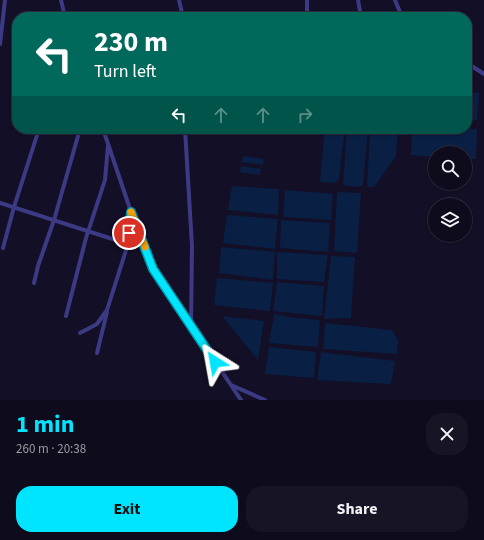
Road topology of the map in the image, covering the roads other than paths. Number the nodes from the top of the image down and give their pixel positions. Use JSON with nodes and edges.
{"nodes":[{"id":1,"x":5,"y":0,"type":"edge"},
{"id":2,"x":61,"y":0,"type":"edge"},
{"id":3,"x":179,"y":0,"type":"edge"},
{"id":4,"x":307,"y":0,"type":"edge"},
{"id":5,"x":358,"y":0,"type":"edge"},
{"id":6,"x":395,"y":0,"type":"edge"},
{"id":7,"x":64,"y":12,"type":"edge"},
{"id":8,"x":182,"y":12,"type":"edge"},
{"id":9,"x":307,"y":12,"type":"edge"},
{"id":10,"x":360,"y":12,"type":"edge"},
{"id":11,"x":400,"y":12,"type":"edge"},
{"id":12,"x":0,"y":44,"type":"edge"},
{"id":13,"x":472,"y":66,"type":"edge"},
{"id":14,"x":484,"y":74,"type":"edge"},
{"id":15,"x":37,"y":134,"type":"edge"},
{"id":16,"x":79,"y":134,"type":"edge"},
{"id":17,"x":105,"y":134,"type":"edge"},
{"id":18,"x":185,"y":134,"type":"edge"},
{"id":19,"x":108,"y":143,"type":"junction"},
{"id":20,"x":0,"y":203,"type":"edge"},
{"id":21,"x":14,"y":207,"type":"junction"},
{"id":22,"x":131,"y":212,"type":"junction"},
{"id":23,"x":54,"y":220,"type":"junction"},
{"id":24,"x":89,"y":231,"type":"junction"},
{"id":25,"x":128,"y":244,"type":"junction"},
{"id":26,"x":3,"y":248,"type":"dead end"},
{"id":27,"x":34,"y":283,"type":"dead end"},
{"id":28,"x":107,"y":310,"type":"junction"},
{"id":29,"x":66,"y":316,"type":"dead end"},
{"id":30,"x":191,"y":327,"type":"junction"},
{"id":31,"x":80,"y":333,"type":"dead end"},
{"id":32,"x":97,"y":353,"type":"dead end"},
{"id":33,"x":231,"y":385,"type":"junction"},
{"id":34,"x":241,"y":400,"type":"edge"},
{"id":35,"x":265,"y":400,"type":"edge"}],
"edges":[{"from":1,"to":12,"type":"street"},
{"from":2,"to":7,"type":"street"},
{"from":3,"to":8,"type":"street"},
{"from":4,"to":9,"type":"street"},
{"from":5,"to":10,"type":"street"},
{"from":6,"to":11,"type":"street"},
{"from":13,"to":14,"type":"street"},
{"from":15,"to":21,"type":"street"},
{"from":16,"to":23,"type":"street"},
{"from":17,"to":19,"type":"street"},
{"from":18,"to":30,"type":"street"},
{"from":19,"to":22,"type":"street"},
{"from":19,"to":24,"type":"street"},
{"from":20,"to":21,"type":"street"},
{"from":21,"to":23,"type":"street"},
{"from":21,"to":26,"type":"street"},
{"from":22,"to":25,"type":"street"},
{"from":22,"to":30,"type":"street"},
{"from":23,"to":24,"type":"street"},
{"from":23,"to":27,"type":"street"},
{"from":24,"to":25,"type":"street"},
{"from":24,"to":29,"type":"street"},
{"from":25,"to":28,"type":"street"},
{"from":28,"to":31,"type":"street"},
{"from":28,"to":32,"type":"street"},
{"from":30,"to":33,"type":"street"},
{"from":33,"to":34,"type":"street"},
{"from":33,"to":35,"type":"street"}]}
